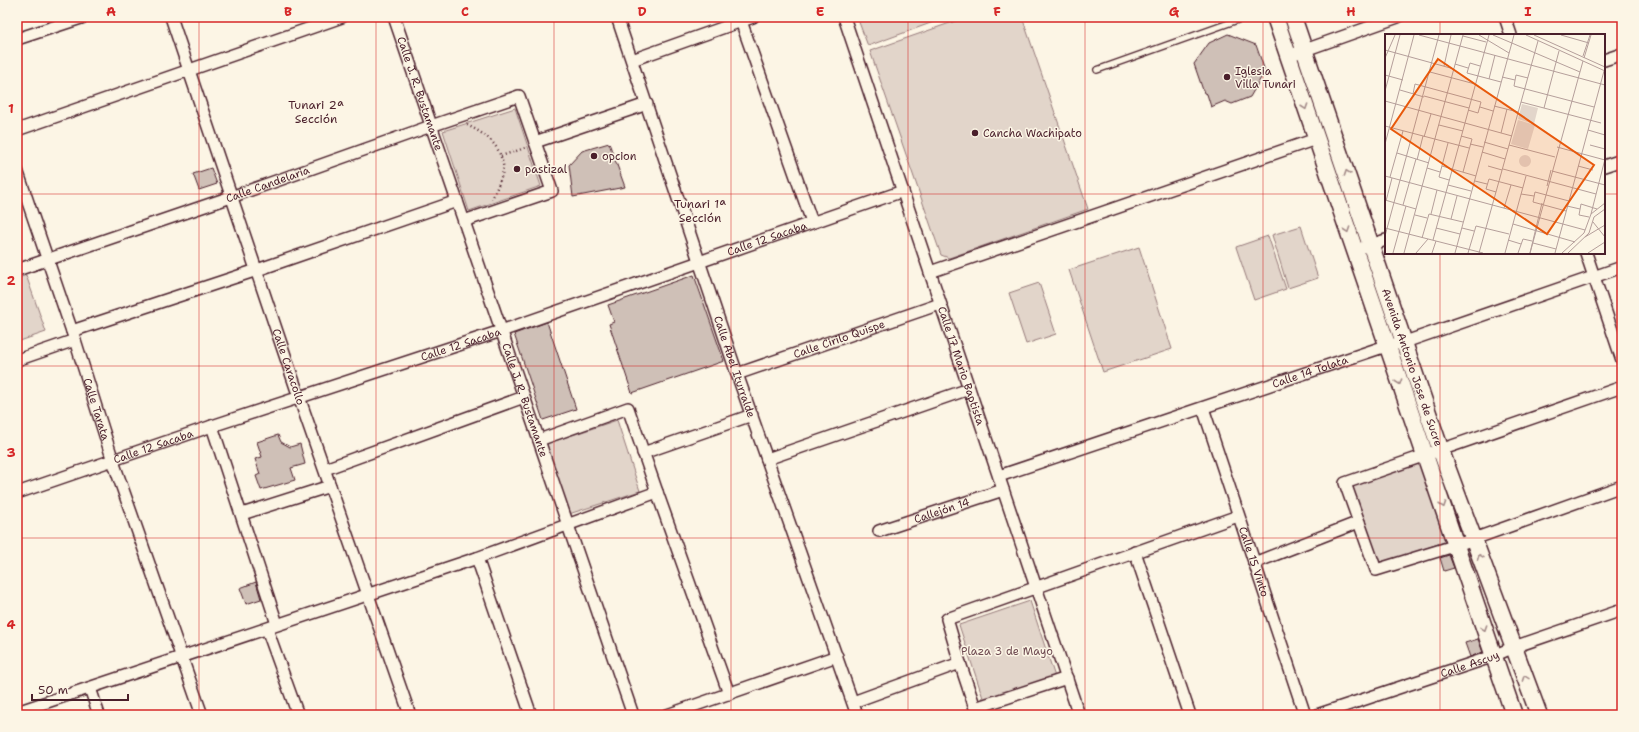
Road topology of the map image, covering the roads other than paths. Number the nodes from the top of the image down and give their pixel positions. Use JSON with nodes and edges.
{"nodes":[{"id":1,"x":84,"y":17,"type":"edge"},
{"id":2,"x":171,"y":17,"type":"edge"},
{"id":3,"x":342,"y":17,"type":"edge"},
{"id":4,"x":394,"y":17,"type":"edge"},
{"id":5,"x":617,"y":17,"type":"edge"},
{"id":6,"x":753,"y":17,"type":"edge"},
{"id":7,"x":844,"y":17,"type":"edge"},
{"id":8,"x":1246,"y":17,"type":"edge"},
{"id":9,"x":1275,"y":17,"type":"edge"},
{"id":10,"x":1293,"y":17,"type":"edge"},
{"id":11,"x":1398,"y":17,"type":"edge"},
{"id":12,"x":1505,"y":17,"type":"edge"},
{"id":13,"x":71,"y":19,"type":"edge"},
{"id":14,"x":742,"y":21,"type":"junction"},
{"id":15,"x":1511,"y":34,"type":"edge"},
{"id":16,"x":17,"y":39,"type":"edge"},
{"id":17,"x":1304,"y":49,"type":"junction"},
{"id":18,"x":1622,"y":54,"type":"edge"},
{"id":19,"x":1288,"y":56,"type":"junction"},
{"id":20,"x":632,"y":60,"type":"junction"},
{"id":21,"x":1605,"y":60,"type":"edge"},
{"id":22,"x":189,"y":70,"type":"junction"},
{"id":23,"x":1097,"y":70,"type":"dead end"},
{"id":24,"x":647,"y":104,"type":"junction"},
{"id":25,"x":431,"y":126,"type":"junction"},
{"id":26,"x":17,"y":130,"type":"edge"},
{"id":27,"x":1316,"y":139,"type":"junction"},
{"id":28,"x":535,"y":142,"type":"junction"},
{"id":29,"x":1622,"y":160,"type":"edge"},
{"id":30,"x":1605,"y":166,"type":"edge"},
{"id":31,"x":17,"y":170,"type":"edge"},
{"id":32,"x":903,"y":191,"type":"junction"},
{"id":33,"x":231,"y":197,"type":"junction"},
{"id":34,"x":457,"y":200,"type":"junction"},
{"id":35,"x":464,"y":222,"type":"junction"},
{"id":36,"x":812,"y":222,"type":"junction"},
{"id":37,"x":1379,"y":242,"type":"edge"},
{"id":38,"x":1354,"y":251,"type":"junction"},
{"id":39,"x":1586,"y":254,"type":"edge"},
{"id":40,"x":48,"y":259,"type":"junction"},
{"id":41,"x":700,"y":262,"type":"junction"},
{"id":42,"x":1622,"y":267,"type":"edge"},
{"id":43,"x":17,"y":270,"type":"edge"},
{"id":44,"x":257,"y":270,"type":"junction"},
{"id":45,"x":930,"y":272,"type":"junction"},
{"id":46,"x":1594,"y":277,"type":"junction"},
{"id":47,"x":940,"y":304,"type":"junction"},
{"id":48,"x":501,"y":331,"type":"junction"},
{"id":49,"x":74,"y":335,"type":"junction"},
{"id":50,"x":1405,"y":342,"type":"junction"},
{"id":51,"x":1386,"y":346,"type":"junction"},
{"id":52,"x":17,"y":360,"type":"edge"},
{"id":53,"x":1622,"y":360,"type":"edge"},
{"id":54,"x":738,"y":374,"type":"junction"},
{"id":55,"x":1622,"y":387,"type":"edge"},
{"id":56,"x":969,"y":389,"type":"junction"},
{"id":57,"x":299,"y":397,"type":"junction"},
{"id":58,"x":524,"y":398,"type":"junction"},
{"id":59,"x":1203,"y":408,"type":"junction"},
{"id":60,"x":752,"y":415,"type":"junction"},
{"id":61,"x":212,"y":426,"type":"junction"},
{"id":62,"x":539,"y":440,"type":"junction"},
{"id":63,"x":1441,"y":451,"type":"junction"},
{"id":64,"x":643,"y":453,"type":"junction"},
{"id":65,"x":1425,"y":455,"type":"junction"},
{"id":66,"x":767,"y":459,"type":"junction"},
{"id":67,"x":113,"y":461,"type":"junction"},
{"id":68,"x":325,"y":468,"type":"junction"},
{"id":69,"x":998,"y":476,"type":"junction"},
{"id":70,"x":330,"y":486,"type":"junction"},
{"id":71,"x":1622,"y":486,"type":"edge"},
{"id":72,"x":1004,"y":490,"type":"junction"},
{"id":73,"x":657,"y":492,"type":"junction"},
{"id":74,"x":17,"y":493,"type":"edge"},
{"id":75,"x":242,"y":514,"type":"junction"},
{"id":76,"x":1238,"y":516,"type":"junction"},
{"id":77,"x":1359,"y":522,"type":"junction"},
{"id":78,"x":568,"y":524,"type":"junction"},
{"id":79,"x":879,"y":531,"type":"dead end"},
{"id":80,"x":1473,"y":539,"type":"junction"},
{"id":81,"x":1457,"y":545,"type":"junction"},
{"id":82,"x":1135,"y":552,"type":"junction"},
{"id":83,"x":476,"y":558,"type":"junction"},
{"id":84,"x":1254,"y":563,"type":"junction"},
{"id":85,"x":1036,"y":588,"type":"junction"},
{"id":86,"x":367,"y":595,"type":"junction"},
{"id":87,"x":1622,"y":610,"type":"edge"},
{"id":88,"x":272,"y":627,"type":"junction"},
{"id":89,"x":1514,"y":647,"type":"junction"},
{"id":90,"x":837,"y":656,"type":"junction"},
{"id":91,"x":1493,"y":656,"type":"junction"},
{"id":92,"x":181,"y":657,"type":"junction"},
{"id":93,"x":960,"y":663,"type":"junction"},
{"id":94,"x":1067,"y":678,"type":"junction"},
{"id":95,"x":90,"y":688,"type":"junction"},
{"id":96,"x":729,"y":694,"type":"junction"},
{"id":97,"x":853,"y":702,"type":"junction"},
{"id":98,"x":17,"y":712,"type":"edge"},
{"id":99,"x":99,"y":715,"type":"edge"},
{"id":100,"x":202,"y":715,"type":"edge"},
{"id":101,"x":298,"y":715,"type":"edge"},
{"id":102,"x":410,"y":715,"type":"edge"},
{"id":103,"x":531,"y":715,"type":"edge"},
{"id":104,"x":633,"y":715,"type":"edge"},
{"id":105,"x":667,"y":715,"type":"edge"},
{"id":106,"x":857,"y":715,"type":"edge"},
{"id":107,"x":1079,"y":715,"type":"edge"},
{"id":108,"x":1190,"y":715,"type":"edge"},
{"id":109,"x":1305,"y":715,"type":"edge"},
{"id":110,"x":1317,"y":715,"type":"edge"},
{"id":111,"x":1514,"y":715,"type":"edge"},
{"id":112,"x":1538,"y":715,"type":"edge"}],
"edges":[{"from":1,"to":13,"type":"street"},
{"from":2,"to":22,"type":"street","name":"Calle Caracollo"},
{"from":3,"to":22,"type":"street"},
{"from":4,"to":25,"type":"street","name":"Calle J. R. Bustamante"},
{"from":5,"to":20,"type":"street","name":"Calle Abel Iturralde"},
{"from":6,"to":14,"type":"street"},
{"from":7,"to":32,"type":"street","name":"Calle 17 Mario Baptista"},
{"from":8,"to":23,"type":"lane"},
{"from":9,"to":19,"type":"main road","name":"Avenida Antonio Jose de Sucre"},
{"from":10,"to":17,"type":"main road","name":"Avenida Antonio Jose de Sucre"},
{"from":11,"to":17,"type":"street"},
{"from":12,"to":15,"type":"street"},
{"from":13,"to":16,"type":"street"},
{"from":14,"to":20,"type":"street"},
{"from":14,"to":36,"type":"street"},
{"from":17,"to":19,"type":"street"},
{"from":37,"to":17,"type":"main road","name":"Avenida Antonio Jose de Sucre","one_way":true},
{"from":18,"to":21,"type":"street"},
{"from":19,"to":27,"type":"main road","name":"Avenida Antonio Jose de Sucre","one_way":true},
{"from":20,"to":24,"type":"street","name":"Calle Abel Iturralde"},
{"from":22,"to":26,"type":"street"},
{"from":22,"to":33,"type":"street","name":"Calle Caracollo"},
{"from":24,"to":28,"type":"street"},
{"from":24,"to":41,"type":"street","name":"Calle Abel Iturralde"},
{"from":25,"to":28,"type":"street","name":"Calle Candelaria"},
{"from":25,"to":33,"type":"street","name":"Calle Candelaria"},
{"from":25,"to":34,"type":"street","name":"Calle J. R. Bustamante"},
{"from":27,"to":38,"type":"main road","name":"Avenida Antonio Jose de Sucre","one_way":true},
{"from":27,"to":45,"type":"street"},
{"from":28,"to":35,"type":"street"},
{"from":29,"to":30,"type":"street"},
{"from":31,"to":40,"type":"street","name":"Calle Tarata"},
{"from":32,"to":36,"type":"street","name":"Calle 12 Sacaba"},
{"from":32,"to":45,"type":"street","name":"Calle 17 Mario Baptista"},
{"from":33,"to":40,"type":"street","name":"Calle Candelaria"},
{"from":33,"to":44,"type":"street","name":"Calle Caracollo"},
{"from":34,"to":35,"type":"street","name":"Calle J. R. Bustamante"},
{"from":34,"to":44,"type":"street"},
{"from":35,"to":48,"type":"street","name":"Calle J. R. Bustamante"},
{"from":36,"to":41,"type":"street","name":"Calle 12 Sacaba"},
{"from":37,"to":38,"type":"street"},
{"from":37,"to":50,"type":"main road","name":"Avenida Antonio Jose de Sucre"},
{"from":38,"to":51,"type":"main road","name":"Avenida Antonio Jose de Sucre"},
{"from":39,"to":46,"type":"street"},
{"from":40,"to":43,"type":"street","name":"Calle Candelaria"},
{"from":40,"to":49,"type":"street","name":"Calle Tarata"},
{"from":41,"to":48,"type":"street","name":"Calle 12 Sacaba"},
{"from":41,"to":54,"type":"street","name":"Calle Abel Iturralde"},
{"from":42,"to":46,"type":"street","name":"Calle 14 Tolata"},
{"from":44,"to":49,"type":"street"},
{"from":44,"to":57,"type":"street","name":"Calle Caracollo"},
{"from":45,"to":47,"type":"street","name":"Calle 17 Mario Baptista"},
{"from":46,"to":50,"type":"street","name":"Calle 14 Tolata"},
{"from":46,"to":53,"type":"street"},
{"from":47,"to":54,"type":"street","name":"Calle Cirilo Quispe"},
{"from":47,"to":56,"type":"street","name":"Calle 17 Mario Baptista"},
{"from":48,"to":57,"type":"street","name":"Calle 12 Sacaba"},
{"from":48,"to":58,"type":"street","name":"Calle J. R. Bustamante"},
{"from":49,"to":52,"type":"street"},
{"from":49,"to":67,"type":"street","name":"Calle Tarata"},
{"from":50,"to":51,"type":"street","name":"Calle 14 Tolata"},
{"from":50,"to":63,"type":"main road","name":"Avenida Antonio Jose de Sucre"},
{"from":51,"to":59,"type":"street","name":"Calle 14 Tolata"},
{"from":51,"to":65,"type":"main road","name":"Avenida Antonio Jose de Sucre","one_way":true},
{"from":54,"to":60,"type":"street","name":"Calle Abel Iturralde"},
{"from":55,"to":63,"type":"street"},
{"from":56,"to":66,"type":"street"},
{"from":56,"to":69,"type":"street","name":"Calle 17 Mario Baptista"},
{"from":57,"to":61,"type":"street","name":"Calle 12 Sacaba"},
{"from":57,"to":68,"type":"street","name":"Calle Caracollo"},
{"from":58,"to":62,"type":"street","name":"Calle J. R. Bustamante"},
{"from":58,"to":68,"type":"street"},
{"from":59,"to":69,"type":"street","name":"Calle 14 Tolata"},
{"from":59,"to":76,"type":"street","name":"Calle 15 Vinto"},
{"from":60,"to":64,"type":"street"},
{"from":60,"to":66,"type":"street","name":"Calle Abel Iturralde"},
{"from":61,"to":67,"type":"street","name":"Calle 12 Sacaba"},
{"from":61,"to":75,"type":"street"},
{"from":62,"to":64,"type":"street"},
{"from":62,"to":78,"type":"street","name":"Calle J. R. Bustamante"},
{"from":63,"to":65,"type":"street"},
{"from":63,"to":80,"type":"main road","name":"Avenida Antonio Jose de Sucre"},
{"from":64,"to":73,"type":"street"},
{"from":65,"to":77,"type":"street"},
{"from":65,"to":81,"type":"main road","name":"Avenida Antonio Jose de Sucre","one_way":true},
{"from":66,"to":90,"type":"street","name":"Calle Abel Iturralde"},
{"from":67,"to":74,"type":"street","name":"Calle 12 Sacaba"},
{"from":67,"to":92,"type":"street","name":"Calle Tarata"},
{"from":68,"to":70,"type":"street","name":"Calle Caracollo"},
{"from":69,"to":72,"type":"street","name":"Calle 17 Mario Baptista"},
{"from":70,"to":75,"type":"street"},
{"from":70,"to":86,"type":"street","name":"Calle Caracollo"},
{"from":71,"to":80,"type":"street"},
{"from":72,"to":79,"type":"street","name":"Callejón 14"},
{"from":72,"to":85,"type":"street","name":"Calle 17 Mario Baptista"},
{"from":73,"to":78,"type":"street"},
{"from":73,"to":96,"type":"street"},
{"from":75,"to":88,"type":"street"},
{"from":76,"to":82,"type":"street"},
{"from":76,"to":84,"type":"street","name":"Calle 15 Vinto"},
{"from":77,"to":81,"type":"street"},
{"from":77,"to":84,"type":"street"},
{"from":78,"to":83,"type":"street"},
{"from":78,"to":104,"type":"street","name":"Calle J. R. Bustamante"},
{"from":80,"to":81,"type":"street"},
{"from":89,"to":80,"type":"main road","name":"Avenida Antonio Jose de Sucre","one_way":true},
{"from":81,"to":91,"type":"main road","name":"Avenida Antonio Jose de Sucre","one_way":true},
{"from":82,"to":85,"type":"street"},
{"from":82,"to":108,"type":"street"},
{"from":83,"to":86,"type":"street"},
{"from":83,"to":103,"type":"street"},
{"from":84,"to":109,"type":"street","name":"Calle 15 Vinto"},
{"from":85,"to":93,"type":"street"},
{"from":85,"to":94,"type":"street","name":"Calle 17 Mario Baptista"},
{"from":86,"to":88,"type":"street"},
{"from":86,"to":102,"type":"street","name":"Calle Caracollo"},
{"from":87,"to":89,"type":"street","name":"Calle Ascuy"},
{"from":88,"to":92,"type":"street"},
{"from":88,"to":101,"type":"street"},
{"from":89,"to":91,"type":"street","name":"Calle Ascuy"},
{"from":112,"to":89,"type":"main road","name":"Avenida Antonio Jose de Sucre","one_way":true},
{"from":90,"to":96,"type":"street"},
{"from":90,"to":97,"type":"street","name":"Calle Abel Iturralde"},
{"from":91,"to":110,"type":"street","name":"Calle Ascuy"},
{"from":91,"to":111,"type":"main road","name":"Avenida Antonio Jose de Sucre"},
{"from":92,"to":95,"type":"street"},
{"from":92,"to":100,"type":"street","name":"Calle Tarata"},
{"from":93,"to":94,"type":"street"},
{"from":93,"to":97,"type":"street"},
{"from":94,"to":107,"type":"street","name":"Calle 17 Mario Baptista"},
{"from":95,"to":98,"type":"street"},
{"from":95,"to":99,"type":"street"},
{"from":96,"to":105,"type":"street"},
{"from":97,"to":106,"type":"street","name":"Calle Abel Iturralde"}]}
